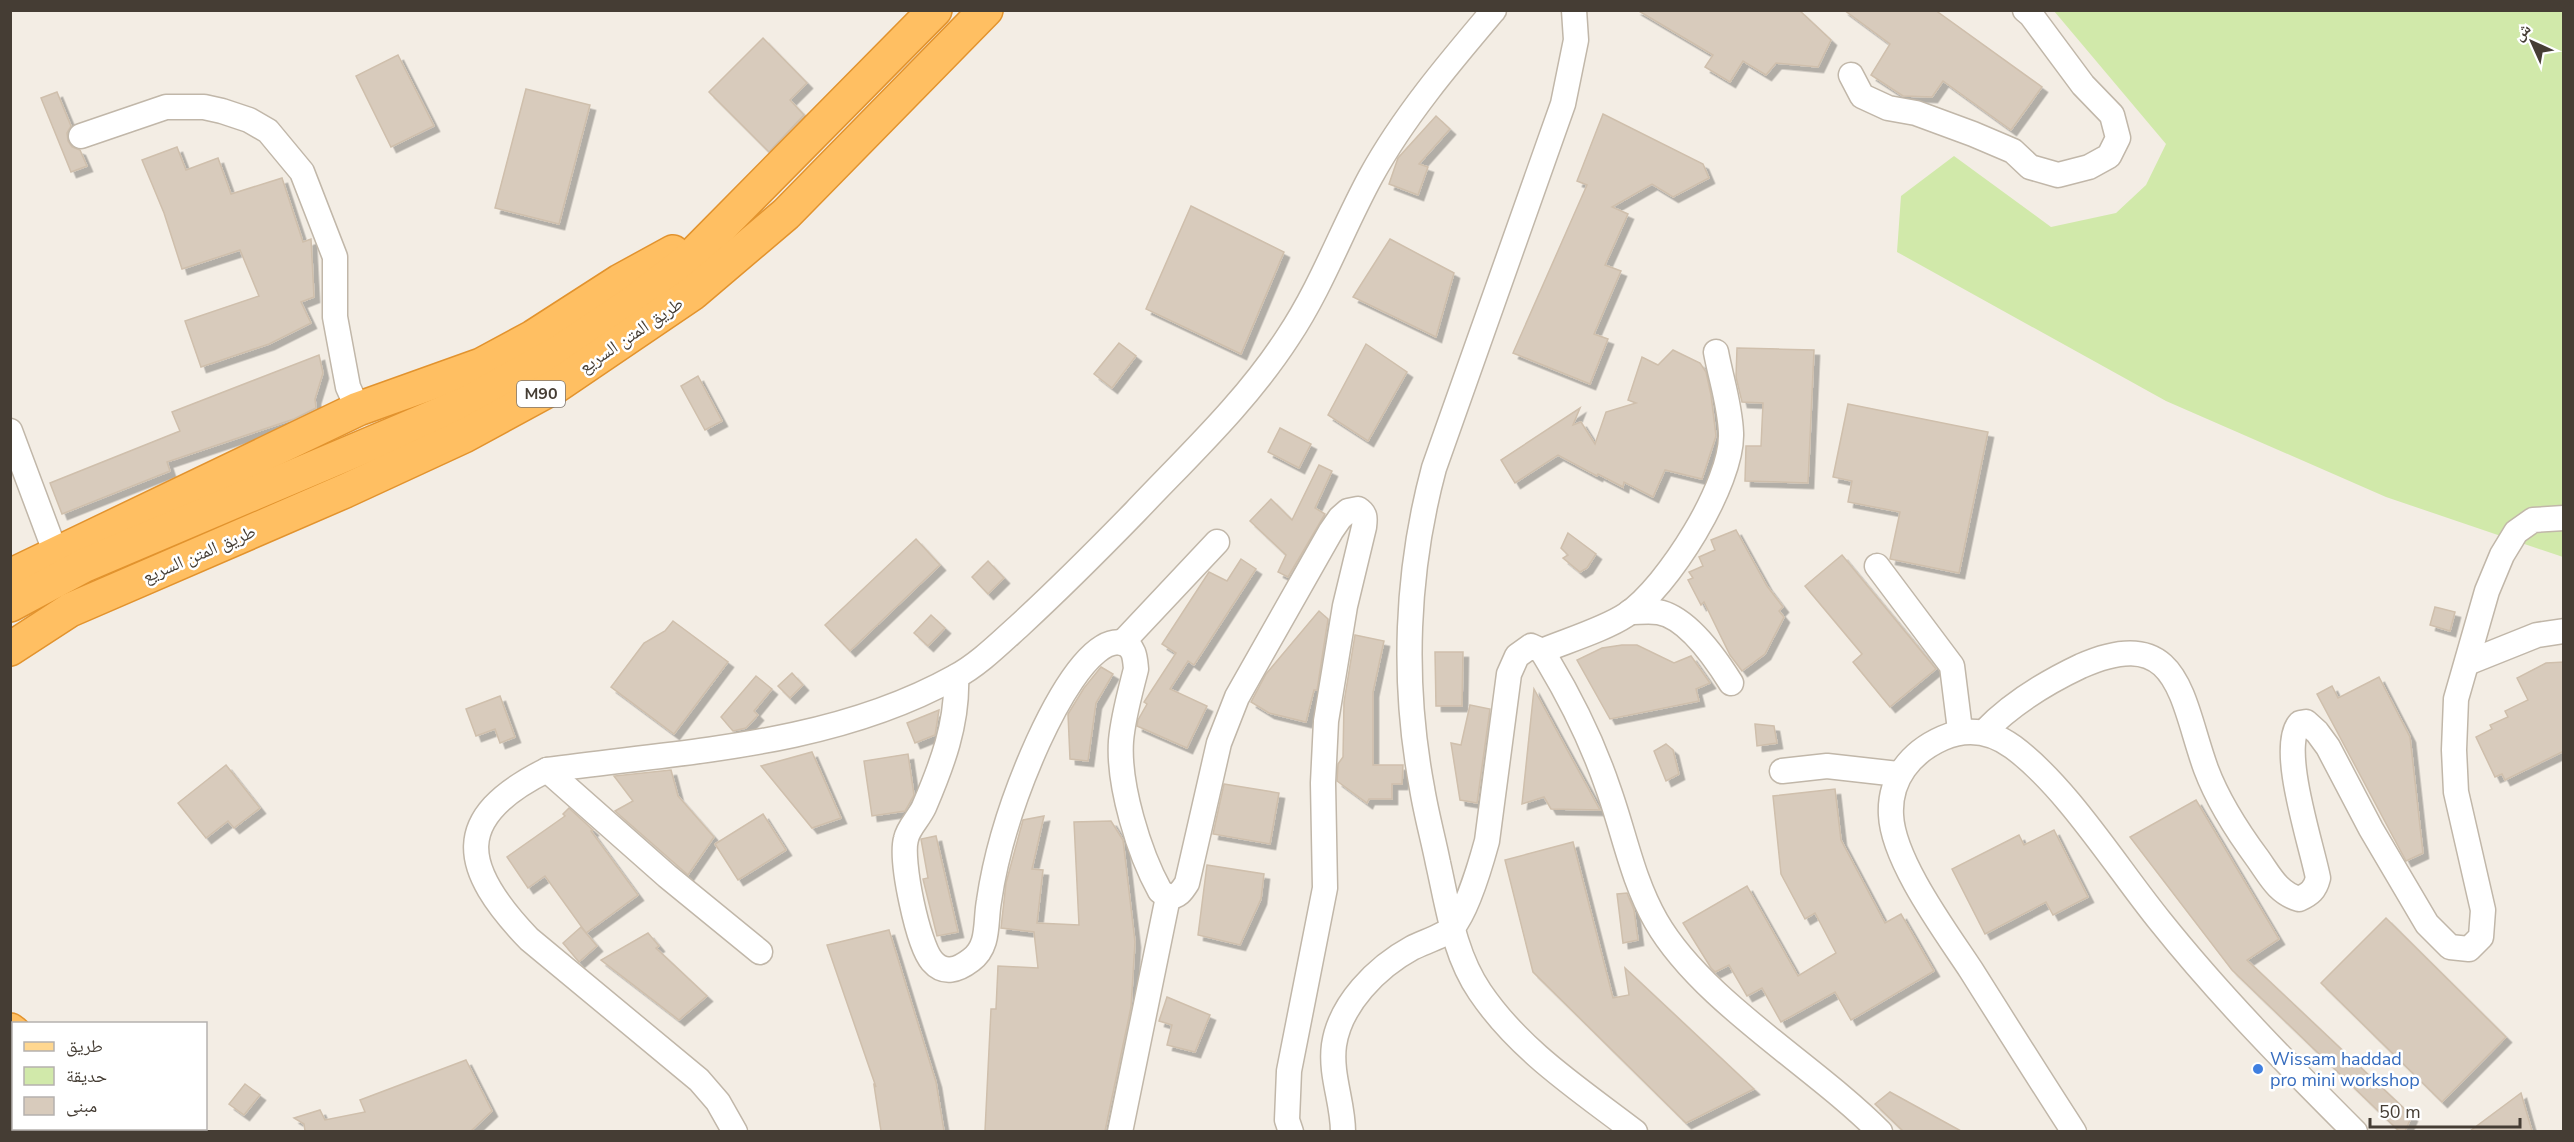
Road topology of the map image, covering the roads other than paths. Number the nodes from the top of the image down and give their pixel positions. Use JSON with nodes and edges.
{"nodes":[{"id":1,"x":935,"y":10,"type":"edge"},
{"id":2,"x":986,"y":10,"type":"edge"},
{"id":3,"x":1494,"y":10,"type":"edge"},
{"id":4,"x":1574,"y":10,"type":"edge"},
{"id":5,"x":2025,"y":10,"type":"edge"},
{"id":6,"x":1851,"y":75,"type":"dead end"},
{"id":7,"x":81,"y":136,"type":"dead end"},
{"id":8,"x":722,"y":226,"type":"junction"},
{"id":9,"x":1716,"y":352,"type":"dead end"},
{"id":10,"x":358,"y":409,"type":"junction"},
{"id":11,"x":10,"y":431,"type":"edge"},
{"id":12,"x":2564,"y":518,"type":"edge"},
{"id":13,"x":1217,"y":542,"type":"dead end"},
{"id":14,"x":60,"y":564,"type":"junction"},
{"id":15,"x":1877,"y":566,"type":"dead end"},
{"id":16,"x":10,"y":576,"type":"edge"},
{"id":17,"x":10,"y":605,"type":"edge"},
{"id":18,"x":1630,"y":612,"type":"junction"},
{"id":19,"x":2564,"y":631,"type":"edge"},
{"id":20,"x":22,"y":641,"type":"edge"},
{"id":21,"x":1122,"y":643,"type":"junction"},
{"id":22,"x":1542,"y":651,"type":"junction"},
{"id":23,"x":2467,"y":663,"type":"junction"},
{"id":24,"x":10,"y":671,"type":"edge"},
{"id":25,"x":956,"y":677,"type":"junction"},
{"id":26,"x":1731,"y":683,"type":"dead end"},
{"id":27,"x":1960,"y":730,"type":"junction"},
{"id":28,"x":1984,"y":732,"type":"junction"},
{"id":29,"x":547,"y":770,"type":"junction"},
{"id":30,"x":1782,"y":771,"type":"dead end"},
{"id":31,"x":1898,"y":774,"type":"junction"},
{"id":32,"x":1168,"y":897,"type":"junction"},
{"id":33,"x":1452,"y":928,"type":"junction"},
{"id":34,"x":760,"y":952,"type":"dead end"},
{"id":35,"x":735,"y":1131,"type":"edge"},
{"id":36,"x":1120,"y":1131,"type":"edge"},
{"id":37,"x":1291,"y":1131,"type":"edge"},
{"id":38,"x":1343,"y":1131,"type":"edge"},
{"id":39,"x":1635,"y":1131,"type":"edge"},
{"id":40,"x":1880,"y":1131,"type":"edge"},
{"id":41,"x":2074,"y":1131,"type":"edge"},
{"id":42,"x":2355,"y":1131,"type":"edge"}],
"edges":[{"from":1,"to":8,"type":"highway","name":"طريق المتن السريع","number":"M90"},
{"from":2,"to":20,"type":"highway","name":"طريق المتن السريع","number":"M90"},
{"from":3,"to":25,"type":"street"},
{"from":4,"to":33,"type":"street"},
{"from":5,"to":6,"type":"street"},
{"from":7,"to":10,"type":"street"},
{"from":8,"to":10,"type":"highway"},
{"from":8,"to":14,"type":"highway","name":"طريق المتن السريع","number":"M90"},
{"from":9,"to":18,"type":"street"},
{"from":10,"to":14,"type":"highway"},
{"from":11,"to":14,"type":"street"},
{"from":12,"to":23,"type":"street"},
{"from":13,"to":21,"type":"street"},
{"from":14,"to":16,"type":"highway"},
{"from":14,"to":17,"type":"highway","name":"طريق المتن السريع","number":"M90"},
{"from":15,"to":27,"type":"street"},
{"from":18,"to":22,"type":"street"},
{"from":18,"to":26,"type":"street"},
{"from":19,"to":23,"type":"street"},
{"from":20,"to":24,"type":"highway"},
{"from":21,"to":25,"type":"street"},
{"from":21,"to":32,"type":"street"},
{"from":22,"to":33,"type":"street"},
{"from":22,"to":40,"type":"street"},
{"from":23,"to":28,"type":"street"},
{"from":25,"to":29,"type":"street"},
{"from":27,"to":28,"type":"street"},
{"from":27,"to":31,"type":"street"},
{"from":28,"to":42,"type":"street"},
{"from":29,"to":34,"type":"street"},
{"from":29,"to":35,"type":"street"},
{"from":30,"to":31,"type":"street"},
{"from":31,"to":41,"type":"street"},
{"from":32,"to":36,"type":"street"},
{"from":32,"to":37,"type":"street"},
{"from":33,"to":38,"type":"street"},
{"from":33,"to":39,"type":"street"}]}
